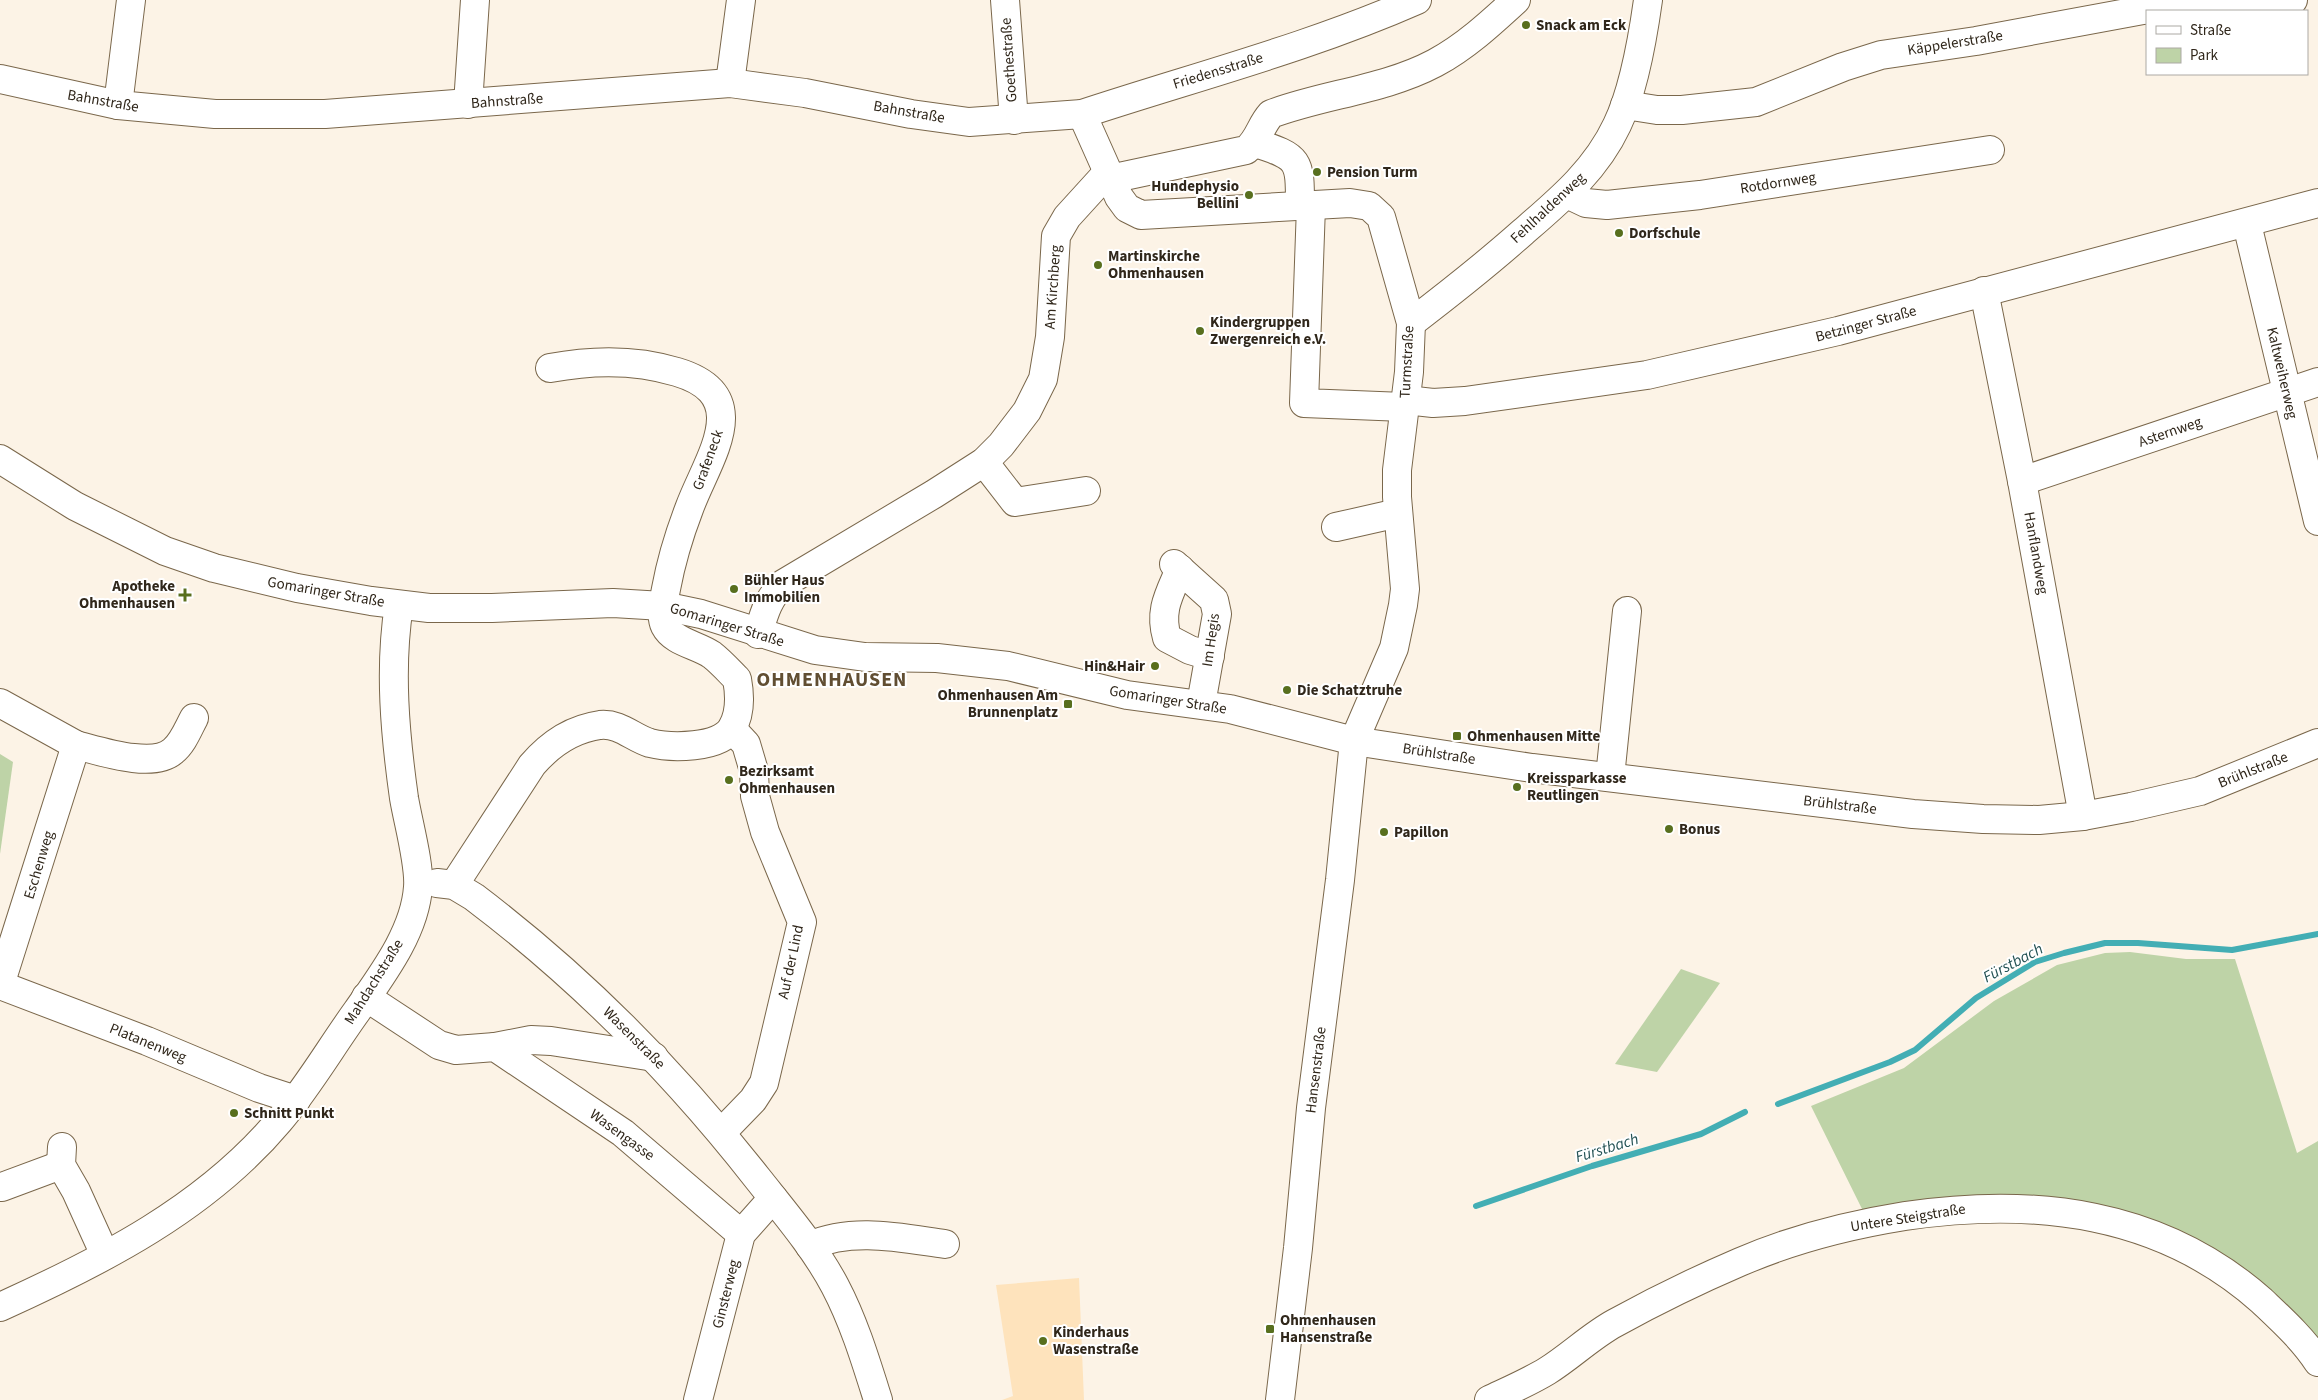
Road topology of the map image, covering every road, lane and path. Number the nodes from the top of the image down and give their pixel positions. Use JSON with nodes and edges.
{"nodes":[{"id":1,"x":131,"y":0,"type":"edge"},
{"id":2,"x":475,"y":0,"type":"edge"},
{"id":3,"x":741,"y":0,"type":"edge"},
{"id":4,"x":1004,"y":0,"type":"edge"},
{"id":5,"x":1417,"y":0,"type":"edge"},
{"id":6,"x":1516,"y":0,"type":"edge"},
{"id":7,"x":1648,"y":0,"type":"edge"},
{"id":8,"x":2293,"y":0,"type":"edge"},
{"id":9,"x":2143,"y":5,"type":"edge"},
{"id":10,"x":0,"y":79,"type":"edge"},
{"id":11,"x":730,"y":84,"type":"junction"},
{"id":12,"x":118,"y":104,"type":"junction"},
{"id":13,"x":468,"y":104,"type":"junction"},
{"id":14,"x":1625,"y":105,"type":"junction"},
{"id":15,"x":1082,"y":114,"type":"junction"},
{"id":16,"x":1014,"y":120,"type":"junction"},
{"id":17,"x":1255,"y":143,"type":"junction"},
{"id":18,"x":1990,"y":150,"type":"dead end"},
{"id":19,"x":1109,"y":176,"type":"junction"},
{"id":20,"x":1568,"y":194,"type":"junction"},
{"id":21,"x":2318,"y":203,"type":"edge"},
{"id":22,"x":1305,"y":206,"type":"junction"},
{"id":23,"x":2247,"y":224,"type":"junction"},
{"id":24,"x":1984,"y":292,"type":"junction"},
{"id":25,"x":1411,"y":323,"type":"junction"},
{"id":26,"x":550,"y":368,"type":"dead end"},
{"id":27,"x":2318,"y":382,"type":"edge"},
{"id":28,"x":2287,"y":392,"type":"junction"},
{"id":29,"x":1405,"y":404,"type":"junction"},
{"id":30,"x":0,"y":460,"type":"edge"},
{"id":31,"x":984,"y":462,"type":"junction"},
{"id":32,"x":2022,"y":481,"type":"junction"},
{"id":33,"x":1086,"y":491,"type":"dead end"},
{"id":34,"x":1398,"y":513,"type":"junction"},
{"id":35,"x":2318,"y":521,"type":"edge"},
{"id":36,"x":1336,"y":528,"type":"dead end"},
{"id":37,"x":399,"y":605,"type":"junction"},
{"id":38,"x":663,"y":606,"type":"junction"},
{"id":39,"x":1627,"y":612,"type":"dead end"},
{"id":40,"x":758,"y":634,"type":"junction"},
{"id":41,"x":1210,"y":656,"type":"junction"},
{"id":42,"x":0,"y":703,"type":"edge"},
{"id":43,"x":1201,"y":704,"type":"junction"},
{"id":44,"x":194,"y":718,"type":"dead end"},
{"id":45,"x":732,"y":729,"type":"junction"},
{"id":46,"x":1354,"y":741,"type":"junction"},
{"id":47,"x":2318,"y":743,"type":"edge"},
{"id":48,"x":76,"y":745,"type":"junction"},
{"id":49,"x":1610,"y":777,"type":"junction"},
{"id":50,"x":2083,"y":816,"type":"junction"},
{"id":51,"x":419,"y":884,"type":"junction"},
{"id":52,"x":454,"y":885,"type":"junction"},
{"id":53,"x":0,"y":985,"type":"edge"},
{"id":54,"x":366,"y":997,"type":"junction"},
{"id":55,"x":495,"y":1047,"type":"junction"},
{"id":56,"x":654,"y":1057,"type":"junction"},
{"id":57,"x":296,"y":1100,"type":"junction"},
{"id":58,"x":722,"y":1132,"type":"junction"},
{"id":59,"x":2,"y":1187,"type":"dead end"},
{"id":60,"x":773,"y":1198,"type":"junction"},
{"id":61,"x":741,"y":1234,"type":"junction"},
{"id":62,"x":945,"y":1244,"type":"dead end"},
{"id":63,"x":810,"y":1246,"type":"junction"},
{"id":64,"x":105,"y":1255,"type":"junction"},
{"id":65,"x":0,"y":1307,"type":"edge"},
{"id":66,"x":2318,"y":1362,"type":"edge"},
{"id":67,"x":698,"y":1400,"type":"edge"},
{"id":68,"x":878,"y":1400,"type":"edge"},
{"id":69,"x":1280,"y":1400,"type":"edge"},
{"id":70,"x":1489,"y":1400,"type":"edge"}],
"edges":[{"from":1,"to":12,"type":"street"},
{"from":2,"to":13,"type":"street"},
{"from":3,"to":11,"type":"street"},
{"from":4,"to":16,"type":"street","name":"Goethestraße"},
{"from":5,"to":15,"type":"street","name":"Friedensstraße"},
{"from":6,"to":17,"type":"street"},
{"from":7,"to":14,"type":"street","name":"Fehlhaldenweg"},
{"from":8,"to":9,"type":"street","name":"Käppelerstraße"},
{"from":9,"to":14,"type":"street","name":"Käppelerstraße"},
{"from":10,"to":12,"type":"street","name":"Bahnstraße"},
{"from":11,"to":13,"type":"street","name":"Bahnstraße"},
{"from":11,"to":16,"type":"street","name":"Bahnstraße"},
{"from":12,"to":13,"type":"street","name":"Bahnstraße"},
{"from":14,"to":20,"type":"street","name":"Fehlhaldenweg"},
{"from":15,"to":16,"type":"street","name":"Friedensstraße"},
{"from":15,"to":19,"type":"street"},
{"from":17,"to":19,"type":"street"},
{"from":17,"to":22,"type":"street"},
{"from":18,"to":20,"type":"street","name":"Rotdornweg"},
{"from":19,"to":22,"type":"street","name":"Turmstraße"},
{"from":19,"to":31,"type":"street","name":"Am Kirchberg"},
{"from":20,"to":25,"type":"street","name":"Fehlhaldenweg"},
{"from":21,"to":23,"type":"street","name":"Betzinger Straße"},
{"from":22,"to":25,"type":"street","name":"Turmstraße"},
{"from":22,"to":29,"type":"street","name":"Betzinger Straße"},
{"from":23,"to":24,"type":"street","name":"Betzinger Straße"},
{"from":23,"to":28,"type":"street","name":"Kaltweiherweg"},
{"from":24,"to":29,"type":"street","name":"Betzinger Straße"},
{"from":24,"to":32,"type":"street","name":"Hanflandweg"},
{"from":25,"to":29,"type":"street","name":"Turmstraße"},
{"from":26,"to":38,"type":"street","name":"Grafeneck"},
{"from":27,"to":28,"type":"street","name":"Asternweg"},
{"from":28,"to":32,"type":"street","name":"Asternweg"},
{"from":28,"to":35,"type":"street","name":"Kaltweiherweg"},
{"from":29,"to":34,"type":"street","name":"Turmstraße"},
{"from":30,"to":37,"type":"street","name":"Gomaringer Straße"},
{"from":31,"to":33,"type":"street"},
{"from":31,"to":40,"type":"street","name":"Am Kirchberg"},
{"from":32,"to":50,"type":"street","name":"Hanflandweg"},
{"from":34,"to":36,"type":"street"},
{"from":34,"to":46,"type":"street","name":"Turmstraße"},
{"from":37,"to":38,"type":"street","name":"Gomaringer Straße"},
{"from":37,"to":51,"type":"street","name":"Mahdachstraße"},
{"from":38,"to":40,"type":"street","name":"Gomaringer Straße"},
{"from":38,"to":45,"type":"street"},
{"from":39,"to":49,"type":"street"},
{"from":40,"to":43,"type":"street","name":"Gomaringer Straße"},
{"from":41,"to":41,"type":"street","name":"Im Hegis"},
{"from":41,"to":43,"type":"street","name":"Im Hegis"},
{"from":42,"to":48,"type":"street"},
{"from":43,"to":46,"type":"street","name":"Gomaringer Straße"},
{"from":44,"to":48,"type":"street"},
{"from":45,"to":52,"type":"street"},
{"from":45,"to":58,"type":"street","name":"Auf der Lind"},
{"from":46,"to":49,"type":"street","name":"Brühlstraße"},
{"from":46,"to":69,"type":"street","name":"Hansenstraße"},
{"from":47,"to":50,"type":"street","name":"Brühlstraße"},
{"from":48,"to":53,"type":"street","name":"Eschenweg"},
{"from":49,"to":50,"type":"street","name":"Brühlstraße"},
{"from":51,"to":52,"type":"street"},
{"from":51,"to":54,"type":"street","name":"Mahdachstraße"},
{"from":52,"to":56,"type":"street","name":"Wasenstraße"},
{"from":53,"to":57,"type":"street","name":"Platanenweg"},
{"from":54,"to":55,"type":"street"},
{"from":54,"to":57,"type":"street","name":"Mahdachstraße"},
{"from":55,"to":56,"type":"street"},
{"from":55,"to":61,"type":"street","name":"Wasengasse"},
{"from":56,"to":58,"type":"street","name":"Wasenstraße"},
{"from":57,"to":64,"type":"street","name":"Mahdachstraße"},
{"from":58,"to":60,"type":"street","name":"Wasenstraße"},
{"from":59,"to":64,"type":"street"},
{"from":60,"to":61,"type":"street","name":"Ginsterweg"},
{"from":60,"to":63,"type":"street","name":"Wasenstraße"},
{"from":61,"to":67,"type":"street","name":"Ginsterweg"},
{"from":62,"to":63,"type":"street"},
{"from":63,"to":68,"type":"street","name":"Wasenstraße"},
{"from":64,"to":65,"type":"street","name":"Mahdachstraße"},
{"from":66,"to":70,"type":"street","name":"Untere Steigstraße"}]}
